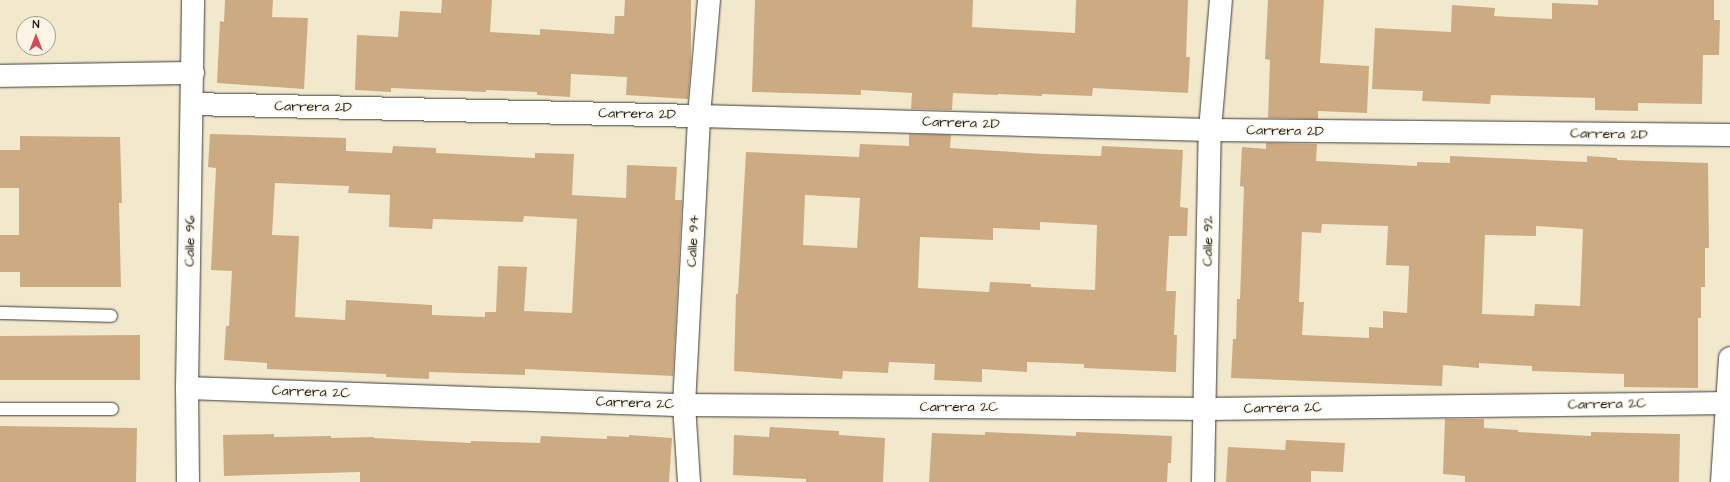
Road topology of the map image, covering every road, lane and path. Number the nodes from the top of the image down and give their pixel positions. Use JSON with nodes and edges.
{"nodes":[{"id":1,"x":193,"y":0,"type":"edge"},
{"id":2,"x":709,"y":0,"type":"edge"},
{"id":3,"x":1221,"y":0,"type":"edge"},
{"id":4,"x":193,"y":73,"type":"junction"},
{"id":5,"x":0,"y":76,"type":"edge"},
{"id":6,"x":192,"y":104,"type":"junction"},
{"id":7,"x":699,"y":116,"type":"junction"},
{"id":8,"x":1210,"y":130,"type":"junction"},
{"id":9,"x":1730,"y":135,"type":"edge"},
{"id":10,"x":0,"y":313,"type":"edge"},
{"id":11,"x":111,"y":316,"type":"dead end"},
{"id":12,"x":1730,"y":358,"type":"edge"},
{"id":13,"x":187,"y":388,"type":"junction"},
{"id":14,"x":1728,"y":403,"type":"edge"},
{"id":15,"x":684,"y":405,"type":"junction"},
{"id":16,"x":0,"y":408,"type":"edge"},
{"id":17,"x":112,"y":409,"type":"dead end"},
{"id":18,"x":1204,"y":409,"type":"junction"},
{"id":19,"x":188,"y":482,"type":"edge"},
{"id":20,"x":689,"y":482,"type":"edge"},
{"id":21,"x":1203,"y":482,"type":"edge"},
{"id":22,"x":1722,"y":482,"type":"edge"}],
"edges":[{"from":1,"to":4,"type":"street","name":"Calle 96"},
{"from":2,"to":7,"type":"street","name":"Calle 94"},
{"from":3,"to":8,"type":"street","name":"Calle 92"},
{"from":4,"to":5,"type":"street"},
{"from":4,"to":6,"type":"street","name":"Calle 96"},
{"from":6,"to":7,"type":"street","name":"Carrera 2D"},
{"from":6,"to":13,"type":"street","name":"Calle 96"},
{"from":7,"to":8,"type":"street","name":"Carrera 2D"},
{"from":7,"to":15,"type":"street","name":"Calle 94"},
{"from":8,"to":9,"type":"street","name":"Carrera 2D"},
{"from":8,"to":18,"type":"street","name":"Calle 92"},
{"from":10,"to":11,"type":"lane"},
{"from":12,"to":14,"type":"street"},
{"from":13,"to":15,"type":"street","name":"Carrera 2C"},
{"from":13,"to":19,"type":"street","name":"Calle 96"},
{"from":14,"to":18,"type":"street","name":"Carrera 2C"},
{"from":14,"to":22,"type":"street"},
{"from":15,"to":18,"type":"street","name":"Carrera 2C"},
{"from":15,"to":20,"type":"street","name":"Calle 94"},
{"from":16,"to":17,"type":"lane"},
{"from":18,"to":21,"type":"street","name":"Calle 92"}]}
